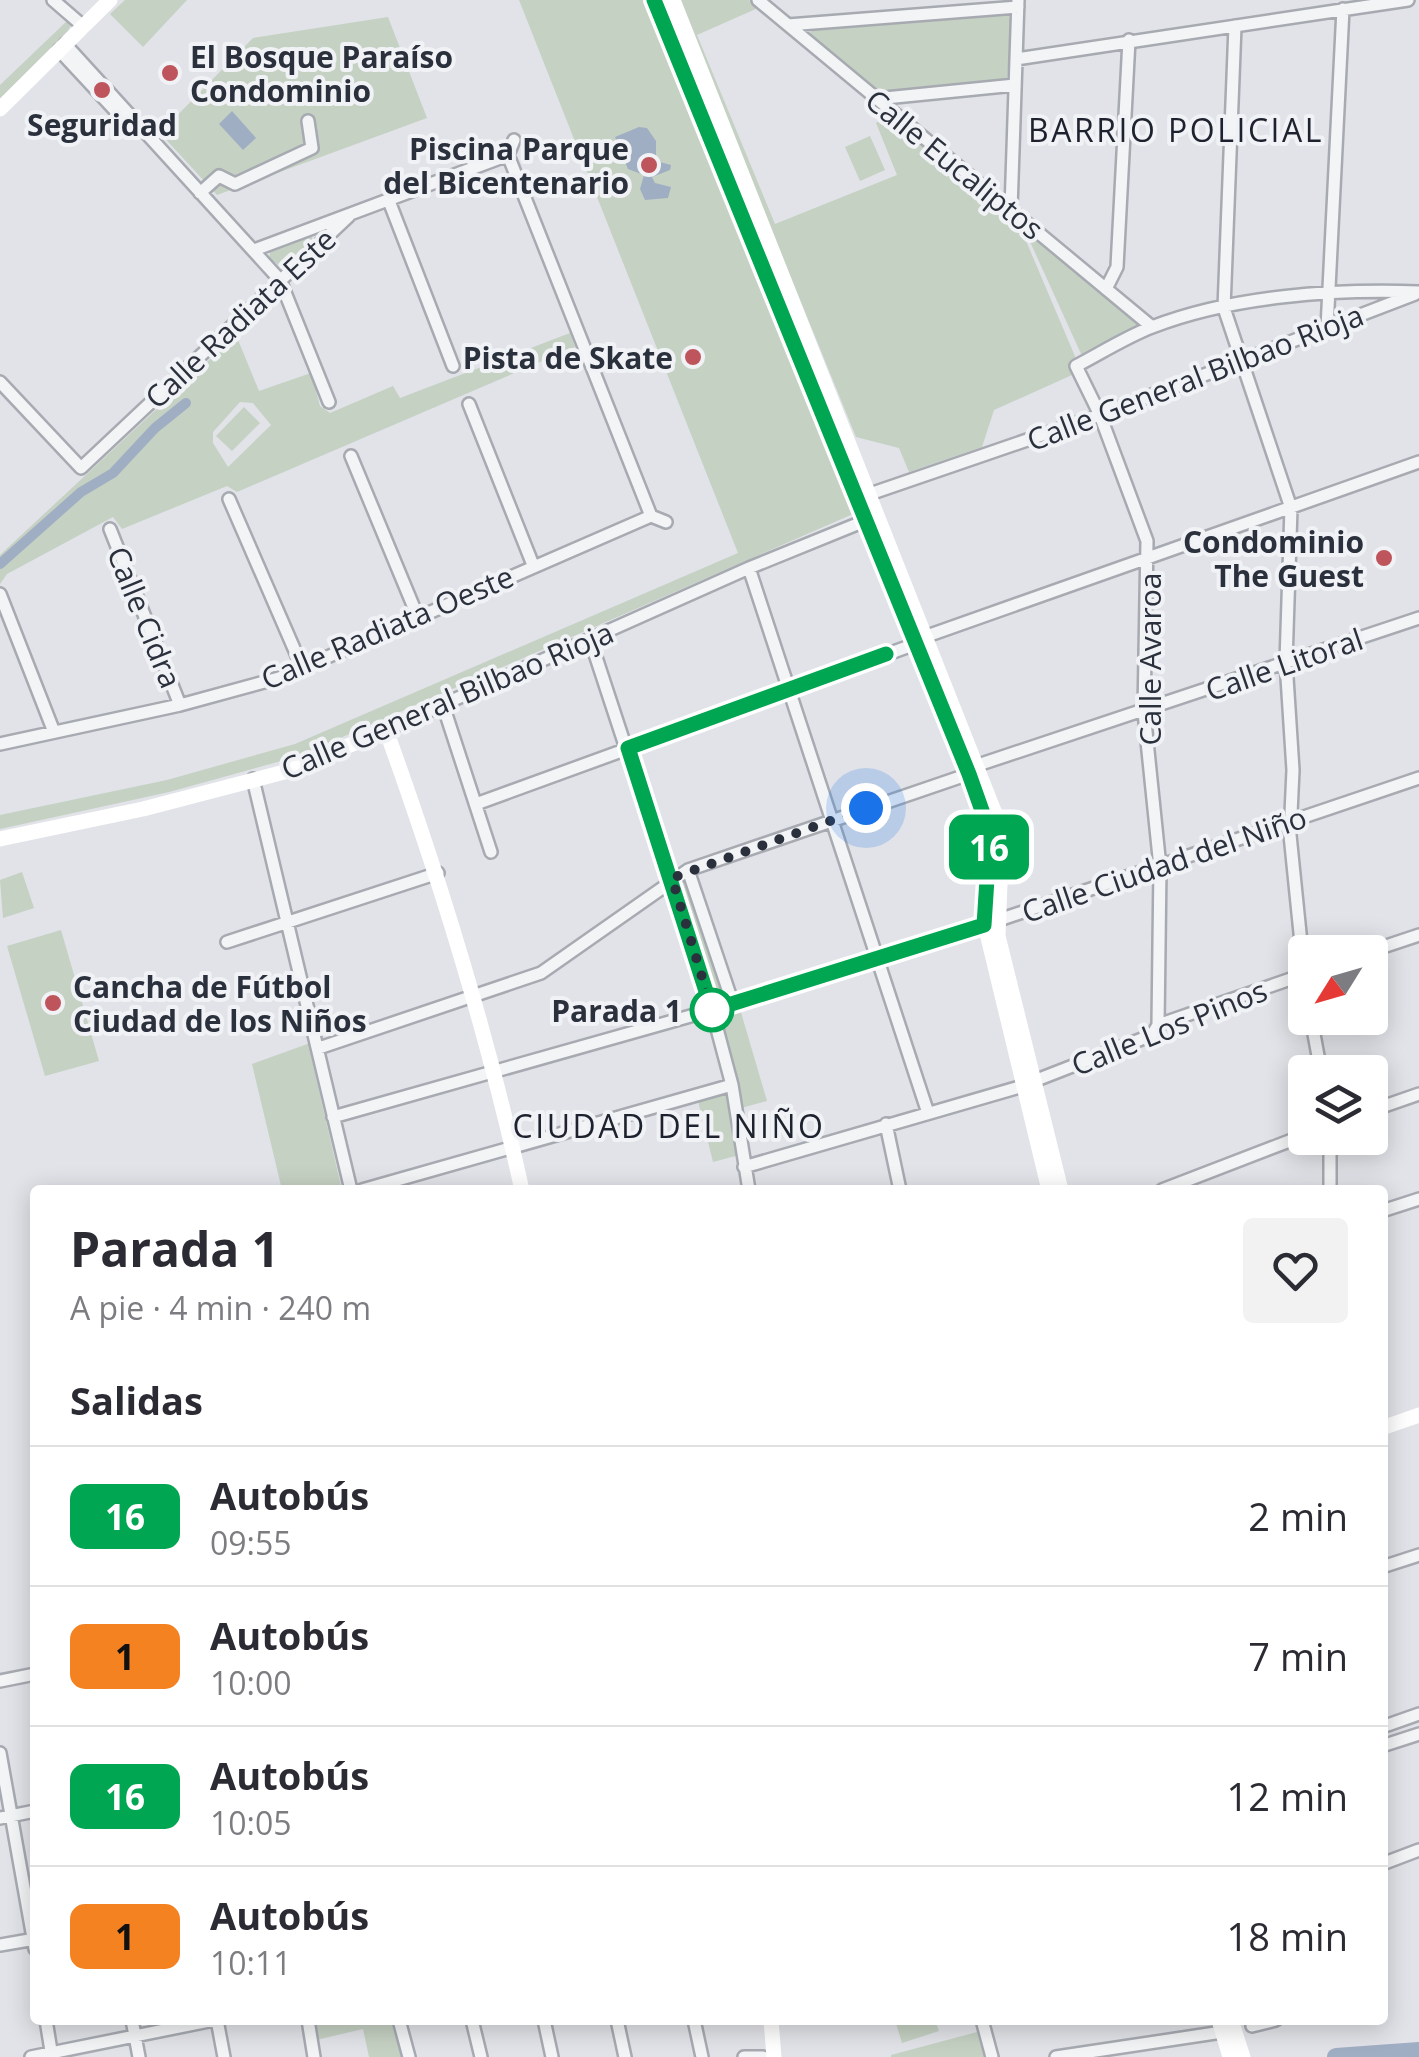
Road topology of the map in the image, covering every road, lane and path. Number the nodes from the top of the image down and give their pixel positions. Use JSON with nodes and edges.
{"nodes":[{"id":1,"x":52,"y":0,"type":"edge"},
{"id":2,"x":110,"y":0,"type":"edge"},
{"id":3,"x":654,"y":0,"type":"edge"},
{"id":4,"x":673,"y":0,"type":"edge"},
{"id":5,"x":758,"y":0,"type":"edge"},
{"id":6,"x":1408,"y":0,"type":"edge"},
{"id":7,"x":1018,"y":4,"type":"edge"},
{"id":8,"x":1343,"y":10,"type":"junction"},
{"id":9,"x":788,"y":25,"type":"junction"},
{"id":10,"x":83,"y":26,"type":"junction"},
{"id":11,"x":1235,"y":26,"type":"junction"},
{"id":12,"x":1128,"y":40,"type":"junction"},
{"id":13,"x":62,"y":47,"type":"junction"},
{"id":14,"x":1016,"y":59,"type":"junction"},
{"id":15,"x":1015,"y":85,"type":"junction"},
{"id":16,"x":875,"y":99,"type":"junction"},
{"id":17,"x":0,"y":108,"type":"edge"},
{"id":18,"x":308,"y":122,"type":"dead end"},
{"id":19,"x":514,"y":140,"type":"dead end"},
{"id":20,"x":508,"y":155,"type":"junction"},
{"id":21,"x":200,"y":193,"type":"junction"},
{"id":22,"x":390,"y":201,"type":"junction"},
{"id":23,"x":1012,"y":208,"type":"junction"},
{"id":24,"x":350,"y":216,"type":"junction"},
{"id":25,"x":308,"y":230,"type":"junction"},
{"id":26,"x":318,"y":245,"type":"junction"},
{"id":27,"x":254,"y":250,"type":"junction"},
{"id":28,"x":280,"y":280,"type":"junction"},
{"id":29,"x":1106,"y":289,"type":"junction"},
{"id":30,"x":1419,"y":292,"type":"edge"},
{"id":31,"x":1330,"y":294,"type":"junction"},
{"id":32,"x":1224,"y":308,"type":"junction"},
{"id":33,"x":1152,"y":327,"type":"junction"},
{"id":34,"x":1327,"y":328,"type":"junction"},
{"id":35,"x":1242,"y":358,"type":"junction"},
{"id":36,"x":454,"y":366,"type":"dead end"},
{"id":37,"x":0,"y":382,"type":"edge"},
{"id":38,"x":329,"y":402,"type":"dead end"},
{"id":39,"x":469,"y":404,"type":"dead end"},
{"id":40,"x":1100,"y":415,"type":"junction"},
{"id":41,"x":351,"y":456,"type":"dead end"},
{"id":42,"x":1419,"y":462,"type":"edge"},
{"id":43,"x":864,"y":496,"type":"junction"},
{"id":44,"x":229,"y":499,"type":"dead end"},
{"id":45,"x":1290,"y":508,"type":"junction"},
{"id":46,"x":651,"y":516,"type":"junction"},
{"id":47,"x":873,"y":518,"type":"junction"},
{"id":48,"x":666,"y":522,"type":"dead end"},
{"id":49,"x":110,"y":530,"type":"dead end"},
{"id":50,"x":1149,"y":561,"type":"junction"},
{"id":51,"x":533,"y":564,"type":"junction"},
{"id":52,"x":749,"y":568,"type":"junction"},
{"id":53,"x":0,"y":594,"type":"edge"},
{"id":54,"x":417,"y":615,"type":"junction"},
{"id":55,"x":1419,"y":618,"type":"edge"},
{"id":56,"x":922,"y":639,"type":"junction"},
{"id":57,"x":592,"y":642,"type":"junction"},
{"id":58,"x":1286,"y":662,"type":"junction"},
{"id":59,"x":302,"y":667,"type":"junction"},
{"id":60,"x":790,"y":687,"type":"junction"},
{"id":61,"x":443,"y":705,"type":"junction"},
{"id":62,"x":180,"y":706,"type":"junction"},
{"id":63,"x":1144,"y":712,"type":"junction"},
{"id":64,"x":386,"y":730,"type":"junction"},
{"id":65,"x":54,"y":732,"type":"junction"},
{"id":66,"x":0,"y":744,"type":"edge"},
{"id":67,"x":628,"y":748,"type":"junction"},
{"id":68,"x":974,"y":769,"type":"junction"},
{"id":69,"x":1419,"y":778,"type":"edge"},
{"id":70,"x":252,"y":779,"type":"junction"},
{"id":71,"x":476,"y":804,"type":"junction"},
{"id":72,"x":832,"y":819,"type":"junction"},
{"id":73,"x":1292,"y":820,"type":"junction"},
{"id":74,"x":0,"y":839,"type":"edge"},
{"id":75,"x":492,"y":852,"type":"dead end"},
{"id":76,"x":1160,"y":866,"type":"junction"},
{"id":77,"x":688,"y":870,"type":"junction"},
{"id":78,"x":438,"y":873,"type":"junction"},
{"id":79,"x":672,"y":878,"type":"junction"},
{"id":80,"x":289,"y":922,"type":"junction"},
{"id":81,"x":990,"y":923,"type":"junction"},
{"id":82,"x":1301,"y":935,"type":"edge"},
{"id":83,"x":1419,"y":935,"type":"edge"},
{"id":84,"x":227,"y":942,"type":"dead end"},
{"id":85,"x":1388,"y":945,"type":"edge"},
{"id":86,"x":877,"y":959,"type":"junction"},
{"id":87,"x":1288,"y":980,"type":"edge"},
{"id":88,"x":476,"y":995,"type":"junction"},
{"id":89,"x":734,"y":1004,"type":"junction"},
{"id":90,"x":712,"y":1010,"type":"junction"},
{"id":91,"x":1158,"y":1026,"type":"junction"},
{"id":92,"x":319,"y":1048,"type":"junction"},
{"id":93,"x":494,"y":1073,"type":"junction"},
{"id":94,"x":1028,"y":1083,"type":"junction"},
{"id":95,"x":732,"y":1085,"type":"junction"},
{"id":96,"x":1419,"y":1094,"type":"edge"},
{"id":97,"x":1388,"y":1105,"type":"edge"},
{"id":98,"x":928,"y":1113,"type":"junction"},
{"id":99,"x":333,"y":1117,"type":"junction"},
{"id":100,"x":886,"y":1124,"type":"junction"},
{"id":101,"x":1288,"y":1142,"type":"edge"},
{"id":102,"x":512,"y":1147,"type":"junction"},
{"id":103,"x":1330,"y":1155,"type":"edge"},
{"id":104,"x":744,"y":1167,"type":"junction"},
{"id":105,"x":350,"y":1185,"type":"edge"},
{"id":106,"x":379,"y":1185,"type":"edge"},
{"id":107,"x":521,"y":1185,"type":"edge"},
{"id":108,"x":745,"y":1185,"type":"edge"},
{"id":109,"x":899,"y":1185,"type":"edge"},
{"id":110,"x":1048,"y":1185,"type":"edge"},
{"id":111,"x":1059,"y":1185,"type":"edge"},
{"id":112,"x":1175,"y":1185,"type":"edge"},
{"id":113,"x":1330,"y":1185,"type":"edge"},
{"id":114,"x":1419,"y":1199,"type":"edge"},
{"id":115,"x":1388,"y":1210,"type":"edge"},
{"id":116,"x":1419,"y":1415,"type":"edge"},
{"id":117,"x":1388,"y":1426,"type":"edge"},
{"id":118,"x":1419,"y":1554,"type":"edge"},
{"id":119,"x":1388,"y":1564,"type":"edge"},
{"id":120,"x":30,"y":1675,"type":"edge"},
{"id":121,"x":0,"y":1681,"type":"edge"},
{"id":122,"x":1419,"y":1714,"type":"edge"},
{"id":123,"x":1388,"y":1725,"type":"edge"},
{"id":124,"x":1419,"y":1734,"type":"edge"},
{"id":125,"x":1388,"y":1744,"type":"edge"},
{"id":126,"x":0,"y":1753,"type":"edge"},
{"id":127,"x":6,"y":1817,"type":"edge"},
{"id":128,"x":1419,"y":1850,"type":"edge"},
{"id":129,"x":1388,"y":1862,"type":"edge"},
{"id":130,"x":30,"y":1924,"type":"edge"},
{"id":131,"x":30,"y":1942,"type":"edge"},
{"id":132,"x":0,"y":1945,"type":"edge"},
{"id":133,"x":47,"y":2025,"type":"edge"},
{"id":134,"x":133,"y":2025,"type":"edge"},
{"id":135,"x":194,"y":2025,"type":"edge"},
{"id":136,"x":217,"y":2025,"type":"edge"},
{"id":137,"x":309,"y":2025,"type":"edge"},
{"id":138,"x":401,"y":2025,"type":"edge"},
{"id":139,"x":473,"y":2025,"type":"edge"},
{"id":140,"x":545,"y":2025,"type":"edge"},
{"id":141,"x":618,"y":2025,"type":"edge"},
{"id":142,"x":695,"y":2025,"type":"edge"},
{"id":143,"x":771,"y":2025,"type":"edge"},
{"id":144,"x":983,"y":2025,"type":"edge"},
{"id":145,"x":1219,"y":2025,"type":"edge"},
{"id":146,"x":1224,"y":2025,"type":"edge"},
{"id":147,"x":1256,"y":2025,"type":"edge"},
{"id":148,"x":1252,"y":2026,"type":"dead end"},
{"id":149,"x":135,"y":2038,"type":"junction"},
{"id":150,"x":1237,"y":2053,"type":"edge"},
{"id":151,"x":51,"y":2055,"type":"edge"},
{"id":152,"x":31,"y":2057,"type":"edge"},
{"id":153,"x":139,"y":2057,"type":"edge"},
{"id":154,"x":224,"y":2057,"type":"edge"},
{"id":155,"x":314,"y":2057,"type":"edge"},
{"id":156,"x":409,"y":2057,"type":"edge"},
{"id":157,"x":481,"y":2057,"type":"edge"},
{"id":158,"x":552,"y":2057,"type":"edge"},
{"id":159,"x":625,"y":2057,"type":"edge"},
{"id":160,"x":702,"y":2057,"type":"edge"},
{"id":161,"x":744,"y":2057,"type":"edge"},
{"id":162,"x":763,"y":2057,"type":"edge"},
{"id":163,"x":774,"y":2057,"type":"edge"},
{"id":164,"x":992,"y":2057,"type":"edge"},
{"id":165,"x":1056,"y":2057,"type":"edge"}],
"edges":[{"from":1,"to":10,"type":"street"},
{"from":2,"to":10,"type":"main road"},
{"from":3,"to":43,"type":"main road"},
{"from":4,"to":43,"type":"main road"},
{"from":5,"to":9,"type":"street","name":"Calle Eucaliptos"},
{"from":6,"to":8,"type":"street"},
{"from":7,"to":9,"type":"street"},
{"from":7,"to":14,"type":"street"},
{"from":8,"to":11,"type":"street"},
{"from":8,"to":31,"type":"street"},
{"from":9,"to":16,"type":"street","name":"Calle Eucaliptos"},
{"from":10,"to":13,"type":"main road"},
{"from":11,"to":12,"type":"street"},
{"from":11,"to":32,"type":"street"},
{"from":12,"to":14,"type":"street"},
{"from":12,"to":29,"type":"street"},
{"from":13,"to":17,"type":"main road"},
{"from":13,"to":21,"type":"street"},
{"from":14,"to":15,"type":"street"},
{"from":15,"to":16,"type":"street"},
{"from":15,"to":23,"type":"street"},
{"from":16,"to":23,"type":"street","name":"Calle Eucaliptos"},
{"from":18,"to":21,"type":"street"},
{"from":19,"to":20,"type":"street"},
{"from":20,"to":22,"type":"street","name":"Calle Radiata Este"},
{"from":20,"to":46,"type":"street"},
{"from":21,"to":27,"type":"street"},
{"from":22,"to":24,"type":"street","name":"Calle Radiata Este"},
{"from":22,"to":36,"type":"street"},
{"from":23,"to":29,"type":"street","name":"Calle Eucaliptos"},
{"from":24,"to":25,"type":"street"},
{"from":24,"to":26,"type":"street","name":"Calle Radiata Este"},
{"from":25,"to":26,"type":"street"},
{"from":25,"to":27,"type":"street"},
{"from":26,"to":28,"type":"street","name":"Calle Radiata Este"},
{"from":27,"to":28,"type":"street"},
{"from":28,"to":37,"type":"street","name":"Calle Radiata Este"},
{"from":28,"to":38,"type":"street"},
{"from":29,"to":33,"type":"street","name":"Calle Eucaliptos"},
{"from":30,"to":31,"type":"street"},
{"from":30,"to":34,"type":"street","name":"Calle General Bilbao Rioja"},
{"from":31,"to":32,"type":"street"},
{"from":31,"to":34,"type":"street"},
{"from":32,"to":33,"type":"street"},
{"from":32,"to":35,"type":"street"},
{"from":33,"to":40,"type":"street","name":"Calle Avaroa"},
{"from":34,"to":35,"type":"street","name":"Calle General Bilbao Rioja"},
{"from":35,"to":40,"type":"street","name":"Calle General Bilbao Rioja"},
{"from":35,"to":45,"type":"street"},
{"from":39,"to":51,"type":"street"},
{"from":40,"to":43,"type":"street","name":"Calle General Bilbao Rioja"},
{"from":40,"to":50,"type":"street","name":"Calle Avaroa"},
{"from":41,"to":54,"type":"street"},
{"from":42,"to":45,"type":"street"},
{"from":43,"to":47,"type":"main road"},
{"from":44,"to":59,"type":"street"},
{"from":45,"to":50,"type":"street"},
{"from":45,"to":58,"type":"street"},
{"from":46,"to":48,"type":"street"},
{"from":46,"to":51,"type":"street","name":"Calle Radiata Oeste"},
{"from":47,"to":52,"type":"street","name":"Calle General Bilbao Rioja"},
{"from":47,"to":56,"type":"main road"},
{"from":49,"to":62,"type":"street","name":"Calle Cidra"},
{"from":50,"to":56,"type":"street"},
{"from":50,"to":63,"type":"street","name":"Calle Avaroa"},
{"from":51,"to":54,"type":"street","name":"Calle Radiata Oeste"},
{"from":52,"to":57,"type":"street","name":"Calle General Bilbao Rioja"},
{"from":52,"to":60,"type":"street"},
{"from":53,"to":65,"type":"street"},
{"from":54,"to":59,"type":"street","name":"Calle Radiata Oeste"},
{"from":55,"to":58,"type":"street","name":"Calle Litoral"},
{"from":56,"to":60,"type":"street"},
{"from":56,"to":68,"type":"main road"},
{"from":57,"to":61,"type":"street","name":"Calle General Bilbao Rioja"},
{"from":57,"to":67,"type":"street"},
{"from":58,"to":63,"type":"street","name":"Calle Litoral"},
{"from":58,"to":73,"type":"street"},
{"from":59,"to":62,"type":"street","name":"Calle Radiata Oeste"},
{"from":60,"to":67,"type":"street"},
{"from":60,"to":72,"type":"street"},
{"from":61,"to":64,"type":"street","name":"Calle General Bilbao Rioja"},
{"from":61,"to":71,"type":"street"},
{"from":62,"to":65,"type":"street","name":"Calle Radiata Oeste"},
{"from":63,"to":68,"type":"street","name":"Calle Litoral"},
{"from":63,"to":76,"type":"street","name":"Calle Avaroa"},
{"from":64,"to":70,"type":"main road","name":"Calle General Bilbao Rioja"},
{"from":64,"to":78,"type":"main road"},
{"from":65,"to":66,"type":"street","name":"Calle Radiata Oeste"},
{"from":67,"to":71,"type":"street"},
{"from":67,"to":79,"type":"street"},
{"from":68,"to":72,"type":"street","name":"Calle Litoral"},
{"from":68,"to":81,"type":"main road"},
{"from":69,"to":73,"type":"street","name":"Calle Ciudad del Niño"},
{"from":70,"to":74,"type":"main road","name":"Calle General Bilbao Rioja"},
{"from":70,"to":80,"type":"street"},
{"from":71,"to":75,"type":"street"},
{"from":72,"to":77,"type":"street","name":"Calle Litoral"},
{"from":72,"to":86,"type":"street"},
{"from":73,"to":76,"type":"street","name":"Calle Ciudad del Niño"},
{"from":73,"to":82,"type":"street"},
{"from":76,"to":81,"type":"street","name":"Calle Ciudad del Niño"},
{"from":76,"to":91,"type":"street","name":"Calle Avaroa"},
{"from":77,"to":79,"type":"street","name":"Calle Litoral"},
{"from":77,"to":89,"type":"street"},
{"from":78,"to":80,"type":"street"},
{"from":78,"to":88,"type":"main road"},
{"from":79,"to":88,"type":"street","name":"Calle Litoral"},
{"from":79,"to":90,"type":"street"},
{"from":80,"to":84,"type":"street"},
{"from":80,"to":92,"type":"street"},
{"from":81,"to":86,"type":"street","name":"Calle Ciudad del Niño"},
{"from":81,"to":94,"type":"main road"},
{"from":83,"to":85,"type":"street"},
{"from":86,"to":89,"type":"street","name":"Calle Ciudad del Niño"},
{"from":86,"to":98,"type":"street"},
{"from":87,"to":91,"type":"street","name":"Calle Los Pinos"},
{"from":88,"to":92,"type":"street","name":"Calle Litoral"},
{"from":88,"to":93,"type":"main road"},
{"from":89,"to":90,"type":"street","name":"Calle Ciudad del Niño"},
{"from":90,"to":93,"type":"street","name":"Calle Ciudad del Niño"},
{"from":90,"to":95,"type":"street"},
{"from":91,"to":94,"type":"street","name":"Calle Los Pinos"},
{"from":92,"to":99,"type":"street"},
{"from":93,"to":99,"type":"street","name":"Calle Ciudad del Niño"},
{"from":93,"to":102,"type":"main road"},
{"from":94,"to":98,"type":"street","name":"Calle Los Pinos"},
{"from":94,"to":110,"type":"main road"},
{"from":94,"to":111,"type":"main road"},
{"from":95,"to":102,"type":"street"},
{"from":95,"to":104,"type":"street"},
{"from":96,"to":97,"type":"street"},
{"from":98,"to":100,"type":"street","name":"Calle Los Pinos"},
{"from":99,"to":105,"type":"street"},
{"from":100,"to":104,"type":"street","name":"Calle Los Pinos"},
{"from":100,"to":109,"type":"street"},
{"from":101,"to":112,"type":"street"},
{"from":102,"to":106,"type":"street"},
{"from":102,"to":107,"type":"main road"},
{"from":103,"to":113,"type":"street"},
{"from":104,"to":108,"type":"street"},
{"from":114,"to":115,"type":"street"},
{"from":116,"to":117,"type":"main road"},
{"from":118,"to":119,"type":"street"},
{"from":120,"to":121,"type":"street"},
{"from":122,"to":123,"type":"street"},
{"from":124,"to":125,"type":"street"},
{"from":126,"to":127,"type":"street"},
{"from":127,"to":130,"type":"street"},
{"from":128,"to":129,"type":"street"},
{"from":131,"to":132,"type":"street"},
{"from":133,"to":151,"type":"street"},
{"from":134,"to":149,"type":"street"},
{"from":135,"to":149,"type":"street"},
{"from":136,"to":154,"type":"street"},
{"from":137,"to":155,"type":"street"},
{"from":138,"to":156,"type":"street"},
{"from":139,"to":157,"type":"street"},
{"from":140,"to":158,"type":"street"},
{"from":141,"to":159,"type":"street"},
{"from":142,"to":160,"type":"street"},
{"from":143,"to":163,"type":"main road"},
{"from":144,"to":164,"type":"street"},
{"from":145,"to":165,"type":"street"},
{"from":146,"to":150,"type":"main road"},
{"from":147,"to":148,"type":"street"},
{"from":149,"to":151,"type":"street"},
{"from":149,"to":153,"type":"street"},
{"from":151,"to":152,"type":"street"},
{"from":161,"to":162,"type":"street"}]}
